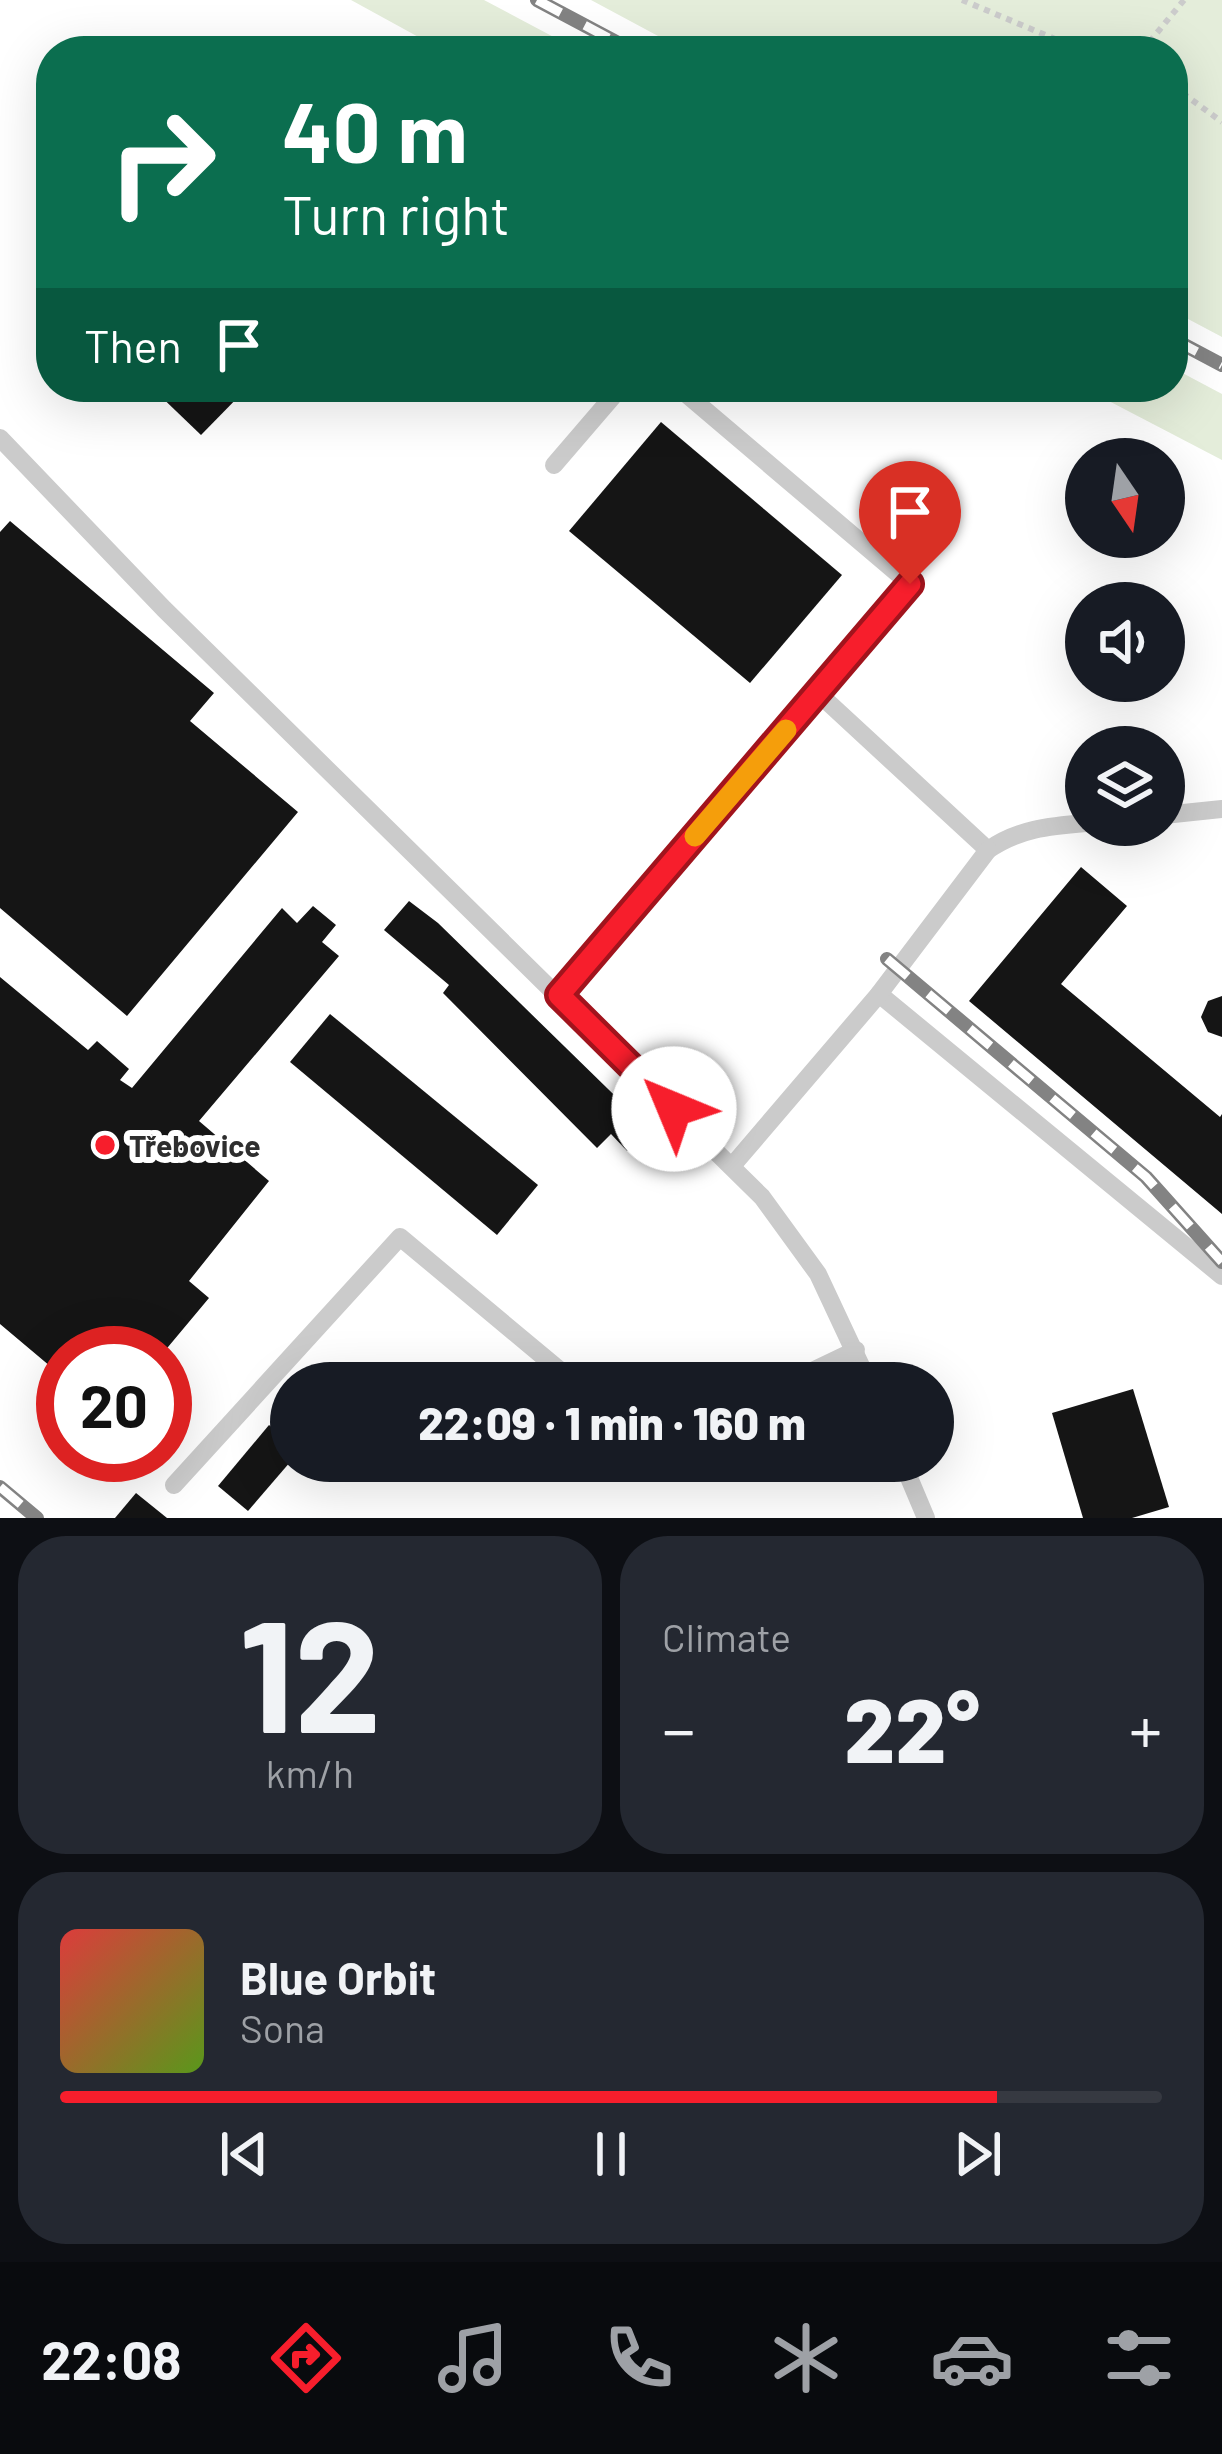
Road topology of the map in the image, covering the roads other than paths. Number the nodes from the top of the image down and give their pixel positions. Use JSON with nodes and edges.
{"nodes":[{"id":1,"x":608,"y":402,"type":"edge"},
{"id":2,"x":696,"y":402,"type":"edge"},
{"id":3,"x":0,"y":438,"type":"edge"},
{"id":4,"x":554,"y":465,"type":"dead end"},
{"id":5,"x":818,"y":693,"type":"junction"},
{"id":6,"x":1222,"y":809,"type":"edge"},
{"id":7,"x":1185,"y":813,"type":"edge"},
{"id":8,"x":1065,"y":825,"type":"edge"},
{"id":9,"x":988,"y":850,"type":"junction"},
{"id":10,"x":879,"y":994,"type":"junction"},
{"id":11,"x":559,"y":995,"type":"junction"},
{"id":12,"x":731,"y":1166,"type":"junction"},
{"id":13,"x":1222,"y":1276,"type":"edge"},
{"id":14,"x":856,"y":1351,"type":"junction"},
{"id":15,"x":286,"y":1362,"type":"edge"},
{"id":16,"x":550,"y":1362,"type":"edge"},
{"id":17,"x":832,"y":1362,"type":"edge"},
{"id":18,"x":860,"y":1362,"type":"edge"},
{"id":19,"x":270,"y":1380,"type":"edge"},
{"id":20,"x":911,"y":1482,"type":"edge"},
{"id":21,"x":174,"y":1485,"type":"dead end"},
{"id":22,"x":926,"y":1518,"type":"edge"}],
"edges":[{"from":1,"to":4,"type":"lane"},
{"from":2,"to":5,"type":"lane"},
{"from":3,"to":11,"type":"lane"},
{"from":5,"to":9,"type":"lane"},
{"from":5,"to":11,"type":"lane"},
{"from":6,"to":7,"type":"lane"},
{"from":8,"to":9,"type":"lane"},
{"from":9,"to":10,"type":"lane"},
{"from":10,"to":12,"type":"lane"},
{"from":10,"to":13,"type":"lane"},
{"from":11,"to":12,"type":"lane"},
{"from":12,"to":14,"type":"lane"},
{"from":14,"to":17,"type":"lane"},
{"from":14,"to":18,"type":"lane"},
{"from":15,"to":16,"type":"lane"},
{"from":19,"to":21,"type":"lane"},
{"from":20,"to":22,"type":"lane"}]}
